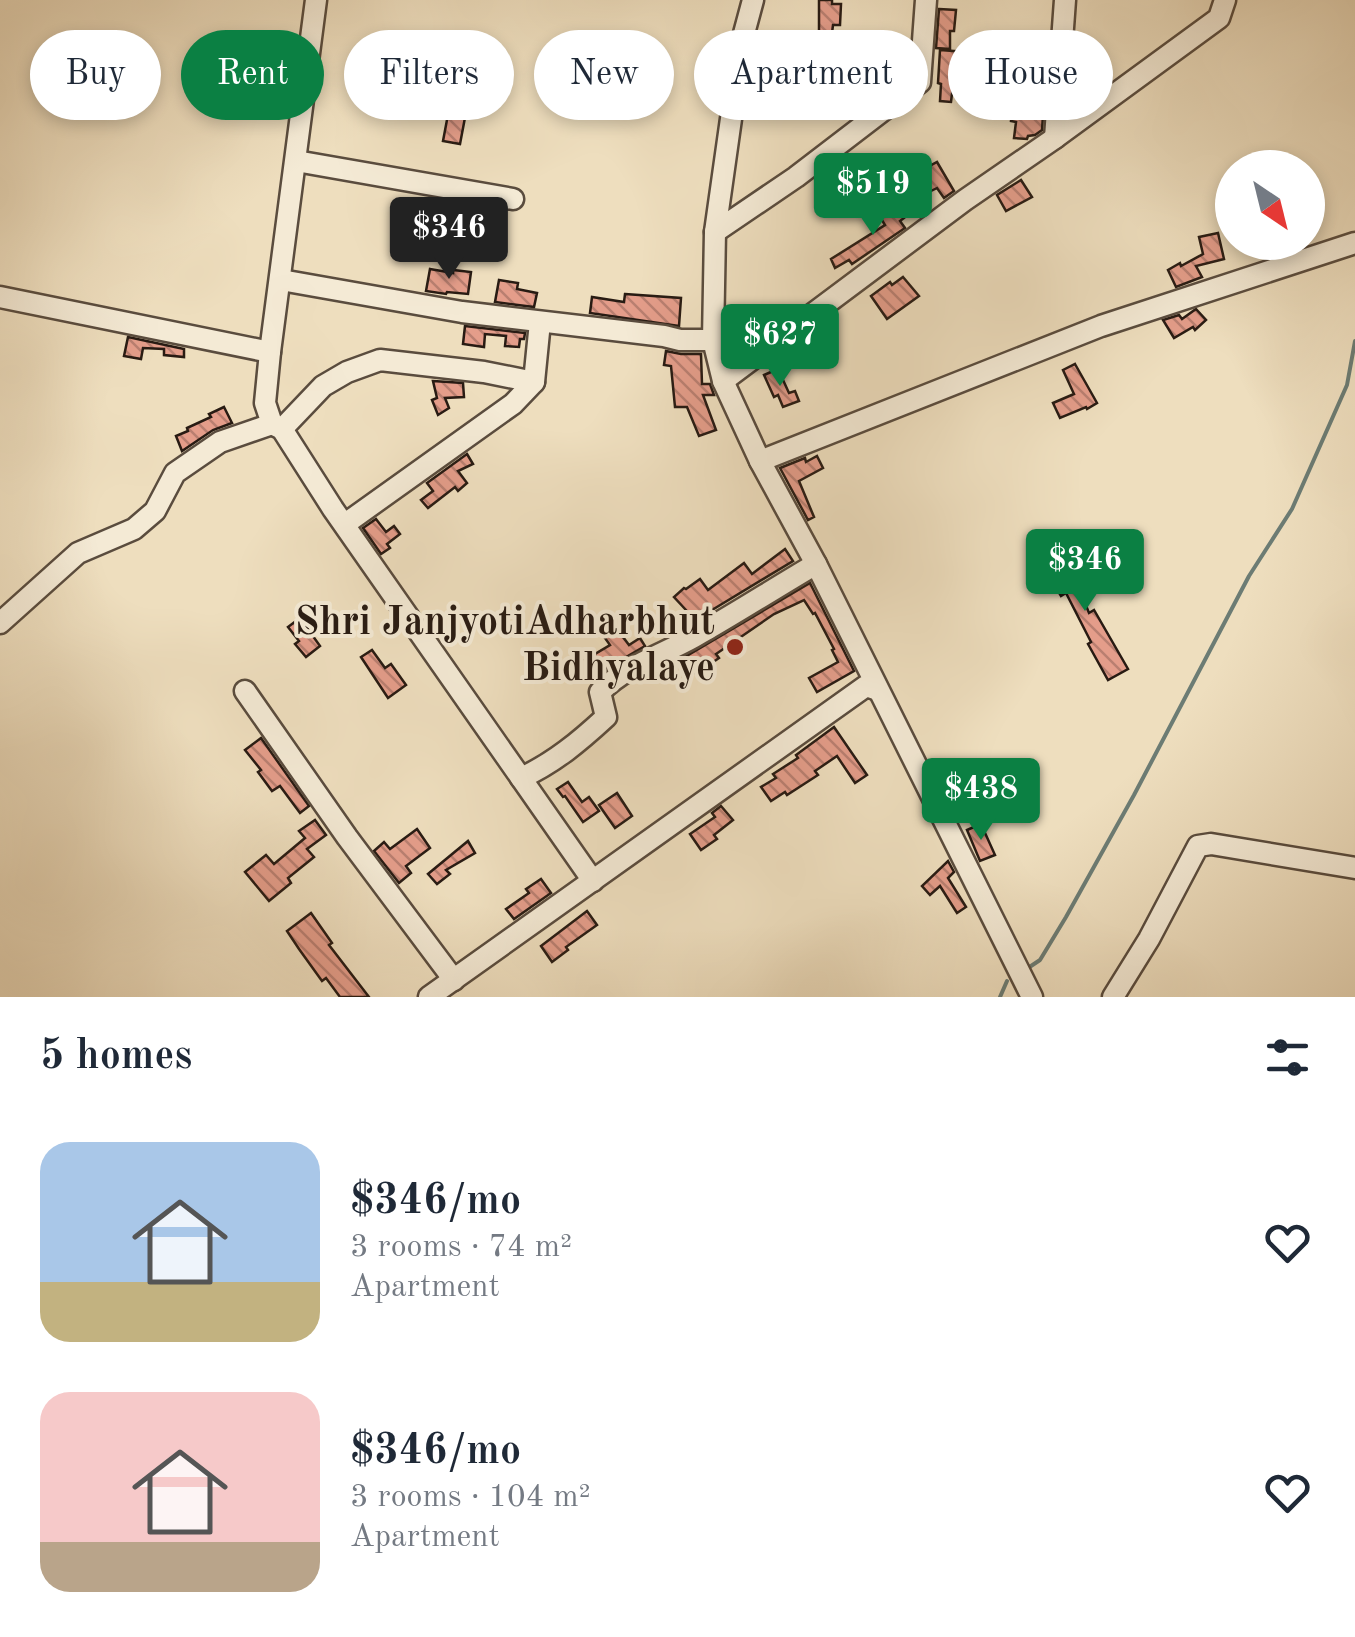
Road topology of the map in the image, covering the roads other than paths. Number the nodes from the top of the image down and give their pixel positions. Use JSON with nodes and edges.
{"nodes":[{"id":1,"x":316,"y":0,"type":"edge"},
{"id":2,"x":753,"y":0,"type":"edge"},
{"id":3,"x":926,"y":0,"type":"edge"},
{"id":4,"x":1065,"y":0,"type":"edge"},
{"id":5,"x":1224,"y":0,"type":"edge"},
{"id":6,"x":1055,"y":138,"type":"junction"},
{"id":7,"x":296,"y":161,"type":"junction"},
{"id":8,"x":513,"y":199,"type":"dead end"},
{"id":9,"x":715,"y":232,"type":"junction"},
{"id":10,"x":1355,"y":242,"type":"edge"},
{"id":11,"x":280,"y":280,"type":"junction"},
{"id":12,"x":0,"y":297,"type":"edge"},
{"id":13,"x":540,"y":322,"type":"junction"},
{"id":14,"x":714,"y":340,"type":"junction"},
{"id":15,"x":270,"y":352,"type":"junction"},
{"id":16,"x":534,"y":382,"type":"junction"},
{"id":17,"x":723,"y":382,"type":"junction"},
{"id":18,"x":277,"y":426,"type":"junction"},
{"id":19,"x":760,"y":461,"type":"junction"},
{"id":20,"x":345,"y":524,"type":"junction"},
{"id":21,"x":816,"y":564,"type":"junction"},
{"id":22,"x":0,"y":623,"type":"edge"},
{"id":23,"x":878,"y":690,"type":"junction"},
{"id":24,"x":244,"y":691,"type":"dead end"},
{"id":25,"x":521,"y":778,"type":"junction"},
{"id":26,"x":1355,"y":868,"type":"edge"},
{"id":27,"x":593,"y":882,"type":"junction"},
{"id":28,"x":454,"y":980,"type":"junction"},
{"id":29,"x":429,"y":997,"type":"edge"},
{"id":30,"x":1032,"y":997,"type":"edge"},
{"id":31,"x":1114,"y":997,"type":"edge"}],
"edges":[{"from":1,"to":7,"type":"street"},
{"from":2,"to":9,"type":"street"},
{"from":3,"to":9,"type":"street"},
{"from":4,"to":6,"type":"street"},
{"from":5,"to":6,"type":"street"},
{"from":6,"to":17,"type":"street"},
{"from":7,"to":8,"type":"street"},
{"from":7,"to":11,"type":"street"},
{"from":9,"to":14,"type":"street"},
{"from":10,"to":19,"type":"street"},
{"from":11,"to":13,"type":"street"},
{"from":11,"to":15,"type":"street"},
{"from":12,"to":15,"type":"street"},
{"from":13,"to":14,"type":"street"},
{"from":13,"to":16,"type":"street"},
{"from":14,"to":17,"type":"street"},
{"from":15,"to":18,"type":"street"},
{"from":16,"to":18,"type":"street"},
{"from":16,"to":20,"type":"street"},
{"from":17,"to":19,"type":"street"},
{"from":18,"to":20,"type":"street"},
{"from":18,"to":22,"type":"street"},
{"from":19,"to":21,"type":"street"},
{"from":20,"to":25,"type":"street"},
{"from":21,"to":23,"type":"street"},
{"from":21,"to":25,"type":"street"},
{"from":23,"to":27,"type":"street"},
{"from":23,"to":30,"type":"street"},
{"from":24,"to":28,"type":"street"},
{"from":25,"to":27,"type":"street"},
{"from":26,"to":31,"type":"street"},
{"from":27,"to":28,"type":"street"},
{"from":28,"to":29,"type":"street"}]}
